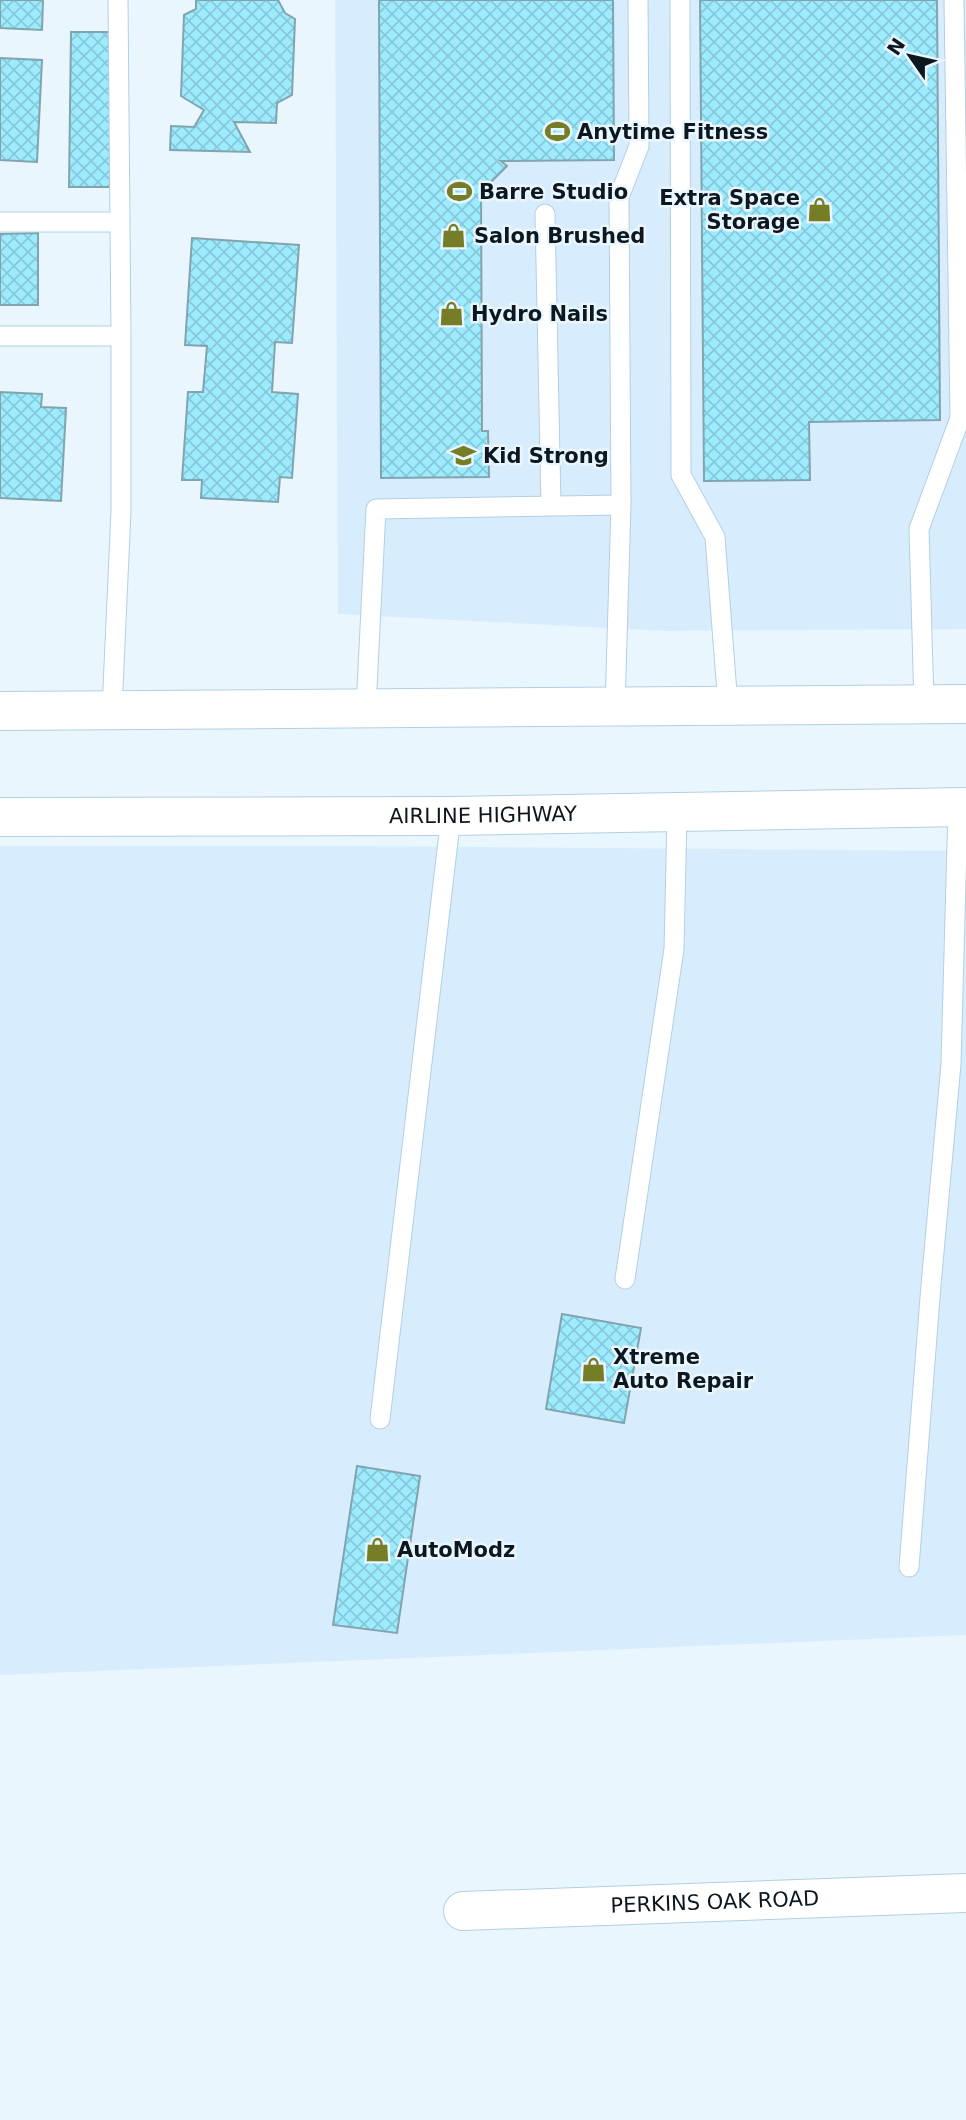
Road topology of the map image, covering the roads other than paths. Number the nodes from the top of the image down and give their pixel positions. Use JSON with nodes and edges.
{"nodes":[{"id":1,"x":118,"y":0,"type":"edge"},
{"id":2,"x":638,"y":0,"type":"edge"},
{"id":3,"x":680,"y":0,"type":"edge"},
{"id":4,"x":954,"y":0,"type":"edge"},
{"id":5,"x":545,"y":214,"type":"dead end"},
{"id":6,"x":0,"y":222,"type":"edge"},
{"id":7,"x":120,"y":222,"type":"junction"},
{"id":8,"x":0,"y":336,"type":"edge"},
{"id":9,"x":121,"y":337,"type":"junction"},
{"id":10,"x":621,"y":505,"type":"junction"},
{"id":11,"x":551,"y":506,"type":"junction"},
{"id":12,"x":924,"y":704,"type":"junction"},
{"id":13,"x":966,"y":704,"type":"edge"},
{"id":14,"x":729,"y":706,"type":"junction"},
{"id":15,"x":615,"y":707,"type":"junction"},
{"id":16,"x":366,"y":708,"type":"junction"},
{"id":17,"x":112,"y":710,"type":"junction"},
{"id":18,"x":0,"y":711,"type":"edge"},
{"id":19,"x":962,"y":807,"type":"edge"},
{"id":20,"x":677,"y":814,"type":"junction"},
{"id":21,"x":452,"y":816,"type":"junction"},
{"id":22,"x":0,"y":817,"type":"edge"},
{"id":23,"x":625,"y":1279,"type":"dead end"},
{"id":24,"x":380,"y":1419,"type":"dead end"},
{"id":25,"x":909,"y":1567,"type":"dead end"},
{"id":26,"x":966,"y":1893,"type":"edge"},
{"id":27,"x":463,"y":1911,"type":"dead end"}],
"edges":[{"from":1,"to":7,"type":"lane"},
{"from":2,"to":10,"type":"lane"},
{"from":3,"to":14,"type":"lane"},
{"from":4,"to":12,"type":"lane"},
{"from":5,"to":11,"type":"lane"},
{"from":6,"to":7,"type":"lane"},
{"from":7,"to":9,"type":"lane"},
{"from":8,"to":9,"type":"lane"},
{"from":9,"to":17,"type":"lane"},
{"from":10,"to":11,"type":"lane"},
{"from":10,"to":15,"type":"lane"},
{"from":11,"to":16,"type":"lane"},
{"from":12,"to":13,"type":"main road"},
{"from":12,"to":14,"type":"main road"},
{"from":14,"to":15,"type":"main road"},
{"from":15,"to":16,"type":"main road"},
{"from":16,"to":17,"type":"main road"},
{"from":17,"to":18,"type":"main road"},
{"from":19,"to":20,"type":"main road","name":"AIRLINE HIGHWAY"},
{"from":19,"to":25,"type":"lane"},
{"from":20,"to":21,"type":"main road","name":"AIRLINE HIGHWAY"},
{"from":20,"to":23,"type":"lane"},
{"from":21,"to":22,"type":"main road","name":"AIRLINE HIGHWAY"},
{"from":21,"to":24,"type":"lane"},
{"from":26,"to":27,"type":"main road","name":"PERKINS OAK ROAD"}]}
